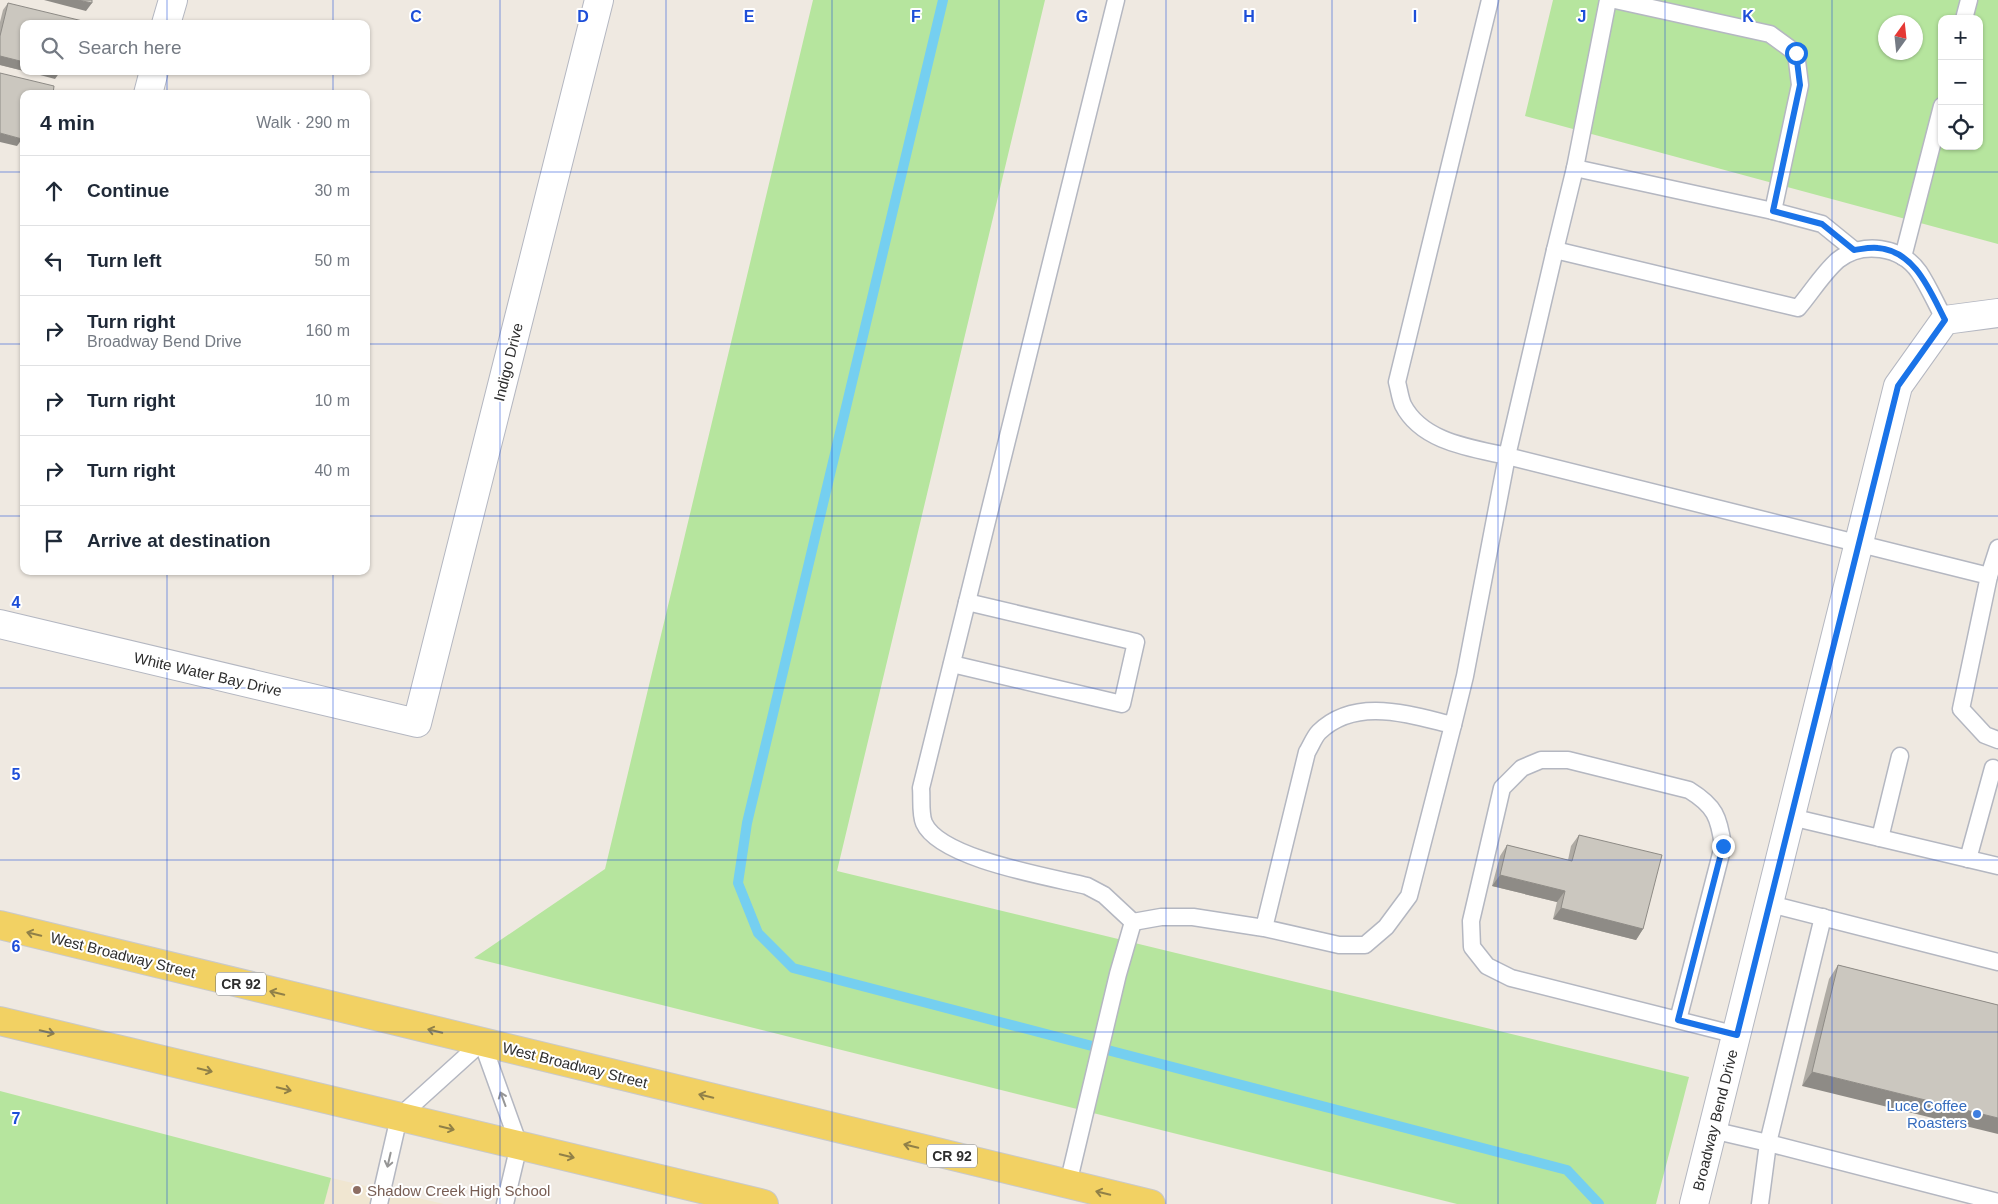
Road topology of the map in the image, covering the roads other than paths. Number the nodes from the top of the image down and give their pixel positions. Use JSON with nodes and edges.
{"nodes":[{"id":1,"x":172,"y":0,"type":"edge"},
{"id":2,"x":599,"y":0,"type":"edge"},
{"id":3,"x":1116,"y":0,"type":"edge"},
{"id":4,"x":1490,"y":0,"type":"edge"},
{"id":5,"x":1608,"y":0,"type":"edge"},
{"id":6,"x":1615,"y":0,"type":"edge"},
{"id":7,"x":1969,"y":0,"type":"edge"},
{"id":8,"x":1965,"y":15,"type":"edge"},
{"id":9,"x":167,"y":20,"type":"edge"},
{"id":10,"x":153,"y":75,"type":"edge"},
{"id":11,"x":149,"y":90,"type":"edge"},
{"id":12,"x":1938,"y":121,"type":"edge"},
{"id":13,"x":1575,"y":168,"type":"junction"},
{"id":14,"x":1773,"y":211,"type":"junction"},
{"id":15,"x":1555,"y":250,"type":"junction"},
{"id":16,"x":1854,"y":250,"type":"junction"},
{"id":17,"x":1903,"y":257,"type":"junction"},
{"id":18,"x":1998,"y":313,"type":"edge"},
{"id":19,"x":1945,"y":320,"type":"junction"},
{"id":20,"x":1507,"y":456,"type":"junction"},
{"id":21,"x":1860,"y":543,"type":"junction"},
{"id":22,"x":1998,"y":548,"type":"edge"},
{"id":23,"x":1989,"y":576,"type":"junction"},
{"id":24,"x":967,"y":602,"type":"junction"},
{"id":25,"x":0,"y":624,"type":"edge"},
{"id":26,"x":952,"y":664,"type":"junction"},
{"id":27,"x":416,"y":723,"type":"joint"},
{"id":28,"x":1452,"y":725,"type":"junction"},
{"id":29,"x":1998,"y":740,"type":"edge"},
{"id":30,"x":1900,"y":756,"type":"dead end"},
{"id":31,"x":1993,"y":768,"type":"dead end"},
{"id":32,"x":1791,"y":817,"type":"junction"},
{"id":33,"x":1880,"y":838,"type":"junction"},
{"id":34,"x":1968,"y":859,"type":"junction"},
{"id":35,"x":1998,"y":866,"type":"edge"},
{"id":36,"x":1770,"y":904,"type":"junction"},
{"id":37,"x":1823,"y":917,"type":"junction"},
{"id":38,"x":1133,"y":922,"type":"junction"},
{"id":39,"x":0,"y":925,"type":"edge"},
{"id":40,"x":1264,"y":928,"type":"junction"},
{"id":41,"x":1998,"y":962,"type":"edge"},
{"id":42,"x":1678,"y":1020,"type":"junction"},
{"id":43,"x":0,"y":1021,"type":"edge"},
{"id":44,"x":1737,"y":1035,"type":"junction"},
{"id":45,"x":482,"y":1042,"type":"junction"},
{"id":46,"x":399,"y":1117,"type":"junction"},
{"id":47,"x":1712,"y":1130,"type":"junction"},
{"id":48,"x":1768,"y":1142,"type":"junction"},
{"id":49,"x":520,"y":1145,"type":"junction"},
{"id":50,"x":1068,"y":1184,"type":"junction"},
{"id":51,"x":1998,"y":1202,"type":"edge"},
{"id":52,"x":379,"y":1204,"type":"edge"},
{"id":53,"x":505,"y":1204,"type":"edge"},
{"id":54,"x":764,"y":1204,"type":"edge"},
{"id":55,"x":1151,"y":1204,"type":"edge"},
{"id":56,"x":1694,"y":1204,"type":"edge"},
{"id":57,"x":1760,"y":1204,"type":"edge"}],
"edges":[{"from":1,"to":9,"type":"street"},
{"from":2,"to":27,"type":"street","name":"Indigo Drive"},
{"from":3,"to":24,"type":"lane"},
{"from":4,"to":20,"type":"lane"},
{"from":5,"to":13,"type":"lane"},
{"from":6,"to":14,"type":"lane"},
{"from":7,"to":8,"type":"lane"},
{"from":10,"to":11,"type":"street"},
{"from":12,"to":17,"type":"lane"},
{"from":13,"to":14,"type":"lane"},
{"from":13,"to":15,"type":"lane"},
{"from":14,"to":16,"type":"lane"},
{"from":15,"to":16,"type":"lane"},
{"from":15,"to":20,"type":"lane"},
{"from":16,"to":17,"type":"lane"},
{"from":17,"to":19,"type":"lane"},
{"from":18,"to":19,"type":"street"},
{"from":19,"to":21,"type":"street","name":"Broadway Bend Drive"},
{"from":20,"to":21,"type":"lane"},
{"from":20,"to":28,"type":"lane"},
{"from":21,"to":23,"type":"lane"},
{"from":21,"to":32,"type":"street","name":"Broadway Bend Drive"},
{"from":22,"to":23,"type":"lane"},
{"from":23,"to":29,"type":"lane"},
{"from":24,"to":26,"type":"lane"},
{"from":24,"to":26,"type":"lane"},
{"from":25,"to":27,"type":"street","name":"White Water Bay Drive"},
{"from":26,"to":38,"type":"lane"},
{"from":28,"to":40,"type":"lane"},
{"from":28,"to":40,"type":"lane"},
{"from":30,"to":33,"type":"lane"},
{"from":31,"to":34,"type":"lane"},
{"from":32,"to":33,"type":"lane"},
{"from":32,"to":36,"type":"street","name":"Broadway Bend Drive"},
{"from":33,"to":34,"type":"lane"},
{"from":34,"to":35,"type":"lane"},
{"from":36,"to":37,"type":"lane"},
{"from":36,"to":44,"type":"street","name":"Broadway Bend Drive"},
{"from":37,"to":41,"type":"lane"},
{"from":37,"to":48,"type":"lane"},
{"from":38,"to":40,"type":"lane"},
{"from":38,"to":50,"type":"lane"},
{"from":45,"to":39,"type":"main road","name":"West Broadway Street","number":"CR 92","one_way":true},
{"from":42,"to":42,"type":"lane"},
{"from":42,"to":44,"type":"lane"},
{"from":43,"to":46,"type":"main road","one_way":true},
{"from":44,"to":47,"type":"street","name":"Broadway Bend Drive"},
{"from":45,"to":46,"type":"lane"},
{"from":49,"to":45,"type":"lane","one_way":true},
{"from":50,"to":45,"type":"main road","name":"West Broadway Street","number":"CR 92","one_way":true},
{"from":46,"to":49,"type":"main road","one_way":true},
{"from":46,"to":52,"type":"lane","one_way":true},
{"from":47,"to":48,"type":"lane"},
{"from":47,"to":56,"type":"street","name":"Broadway Bend Drive"},
{"from":48,"to":51,"type":"lane"},
{"from":48,"to":57,"type":"lane"},
{"from":49,"to":53,"type":"lane"},
{"from":49,"to":54,"type":"main road","one_way":true},
{"from":55,"to":50,"type":"main road","name":"West Broadway Street","number":"CR 92","one_way":true}]}
